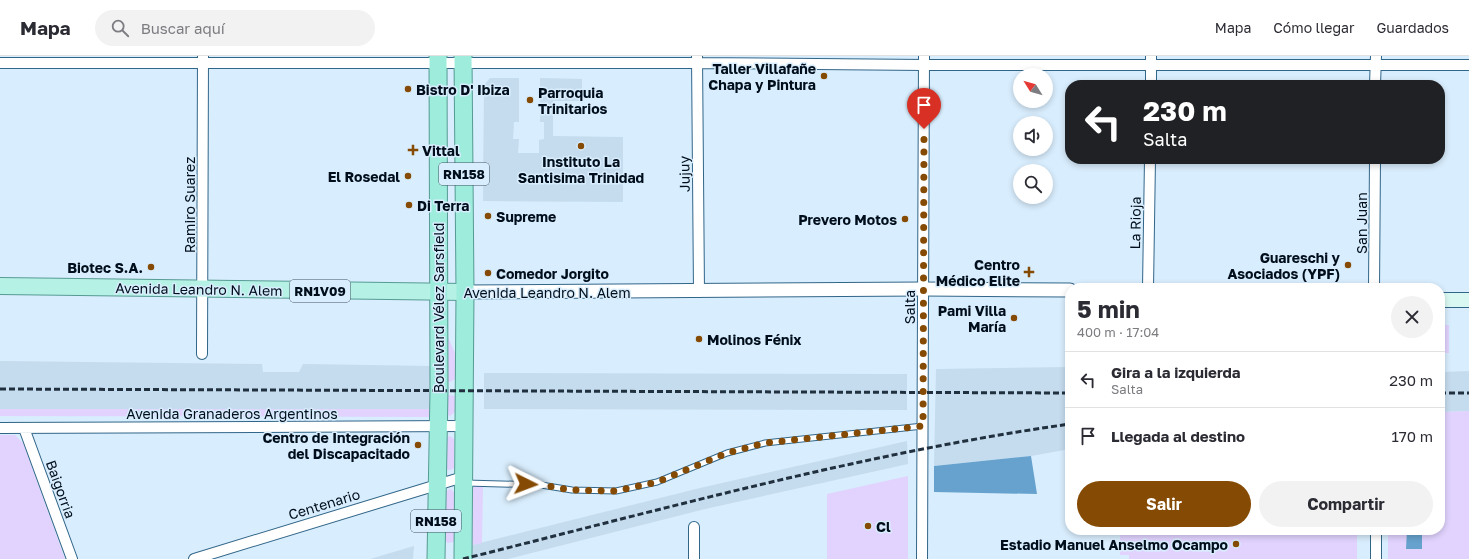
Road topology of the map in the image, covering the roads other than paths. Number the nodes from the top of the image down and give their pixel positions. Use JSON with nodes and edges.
{"nodes":[{"id":1,"x":438,"y":59,"type":"edge"},
{"id":2,"x":463,"y":59,"type":"edge"},
{"id":3,"x":697,"y":59,"type":"edge"},
{"id":4,"x":203,"y":60,"type":"edge"},
{"id":5,"x":1151,"y":60,"type":"edge"},
{"id":6,"x":1376,"y":60,"type":"edge"},
{"id":7,"x":924,"y":61,"type":"edge"},
{"id":8,"x":0,"y":63,"type":"edge"},
{"id":9,"x":1469,"y":65,"type":"edge"},
{"id":10,"x":1151,"y":80,"type":"edge"},
{"id":11,"x":1375,"y":80,"type":"edge"},
{"id":12,"x":1150,"y":164,"type":"edge"},
{"id":13,"x":1375,"y":164,"type":"edge"},
{"id":14,"x":1148,"y":283,"type":"edge"},
{"id":15,"x":1374,"y":283,"type":"edge"},
{"id":16,"x":0,"y":286,"type":"edge"},
{"id":17,"x":203,"y":289,"type":"junction"},
{"id":18,"x":923,"y":289,"type":"junction"},
{"id":19,"x":1065,"y":290,"type":"edge"},
{"id":20,"x":438,"y":292,"type":"junction"},
{"id":21,"x":465,"y":292,"type":"junction"},
{"id":22,"x":699,"y":292,"type":"junction"},
{"id":23,"x":1445,"y":300,"type":"edge"},
{"id":24,"x":1469,"y":300,"type":"edge"},
{"id":25,"x":202,"y":354,"type":"dead end"},
{"id":26,"x":439,"y":426,"type":"junction"},
{"id":27,"x":463,"y":426,"type":"junction"},
{"id":28,"x":923,"y":426,"type":"junction"},
{"id":29,"x":0,"y":428,"type":"edge"},
{"id":30,"x":24,"y":428,"type":"junction"},
{"id":31,"x":463,"y":480,"type":"junction"},
{"id":32,"x":437,"y":483,"type":"junction"},
{"id":33,"x":694,"y":527,"type":"dead end"},
{"id":34,"x":1376,"y":535,"type":"edge"},
{"id":35,"x":72,"y":559,"type":"edge"},
{"id":36,"x":194,"y":559,"type":"edge"},
{"id":37,"x":436,"y":559,"type":"edge"},
{"id":38,"x":463,"y":559,"type":"edge"},
{"id":39,"x":694,"y":559,"type":"edge"},
{"id":40,"x":922,"y":559,"type":"edge"},
{"id":41,"x":1376,"y":559,"type":"edge"}],
"edges":[{"from":1,"to":2,"type":"street"},
{"from":1,"to":4,"type":"street"},
{"from":1,"to":20,"type":"highway","name":"Boulevard Vélez Sarsfield","number":"RN158"},
{"from":2,"to":3,"type":"street"},
{"from":2,"to":21,"type":"highway","name":"Boulevard Vélez Sarsfield","number":"RN158"},
{"from":3,"to":7,"type":"street"},
{"from":3,"to":22,"type":"street","name":"Jujuy"},
{"from":4,"to":8,"type":"street"},
{"from":4,"to":17,"type":"street","name":"Ramiro Suarez"},
{"from":5,"to":6,"type":"street"},
{"from":5,"to":7,"type":"street"},
{"from":5,"to":10,"type":"street"},
{"from":6,"to":9,"type":"street"},
{"from":6,"to":11,"type":"street"},
{"from":7,"to":18,"type":"street","name":"Salta"},
{"from":12,"to":14,"type":"street","name":"La Rioja"},
{"from":13,"to":15,"type":"street","name":"San Juan"},
{"from":16,"to":17,"type":"main road","name":"Avenida Leandro N. Alem","number":"RN1V09"},
{"from":17,"to":20,"type":"main road","name":"Avenida Leandro N. Alem","number":"RN1V09"},
{"from":17,"to":25,"type":"street","name":"Ramiro Suarez"},
{"from":18,"to":19,"type":"street","name":"Avenida Leandro N. Alem"},
{"from":18,"to":22,"type":"street","name":"Avenida Leandro N. Alem"},
{"from":18,"to":28,"type":"street","name":"Salta"},
{"from":20,"to":21,"type":"main road","name":"Avenida Leandro N. Alem","number":"RN1V09"},
{"from":20,"to":26,"type":"highway","name":"Boulevard Vélez Sarsfield","number":"RN158"},
{"from":21,"to":22,"type":"street","name":"Avenida Leandro N. Alem"},
{"from":21,"to":27,"type":"highway","name":"Boulevard Vélez Sarsfield","number":"RN158"},
{"from":23,"to":24,"type":"main road"},
{"from":26,"to":27,"type":"street","name":"Avenida Granaderos Argentinos"},
{"from":26,"to":30,"type":"street","name":"Avenida Granaderos Argentinos"},
{"from":26,"to":32,"type":"highway","name":"Boulevard Vélez Sarsfield","number":"RN158"},
{"from":27,"to":31,"type":"highway","name":"Boulevard Vélez Sarsfield","number":"RN158"},
{"from":28,"to":31,"type":"lane"},
{"from":28,"to":40,"type":"street","name":"Salta"},
{"from":29,"to":30,"type":"street","name":"Avenida Granaderos Argentinos"},
{"from":30,"to":35,"type":"street","name":"Baigorria"},
{"from":31,"to":32,"type":"street","name":"Centenario"},
{"from":31,"to":38,"type":"highway","name":"Boulevard Vélez Sarsfield","number":"RN158"},
{"from":32,"to":36,"type":"street","name":"Centenario"},
{"from":32,"to":37,"type":"highway","name":"Boulevard Vélez Sarsfield","number":"RN158"},
{"from":33,"to":39,"type":"street"},
{"from":34,"to":41,"type":"street"}]}
